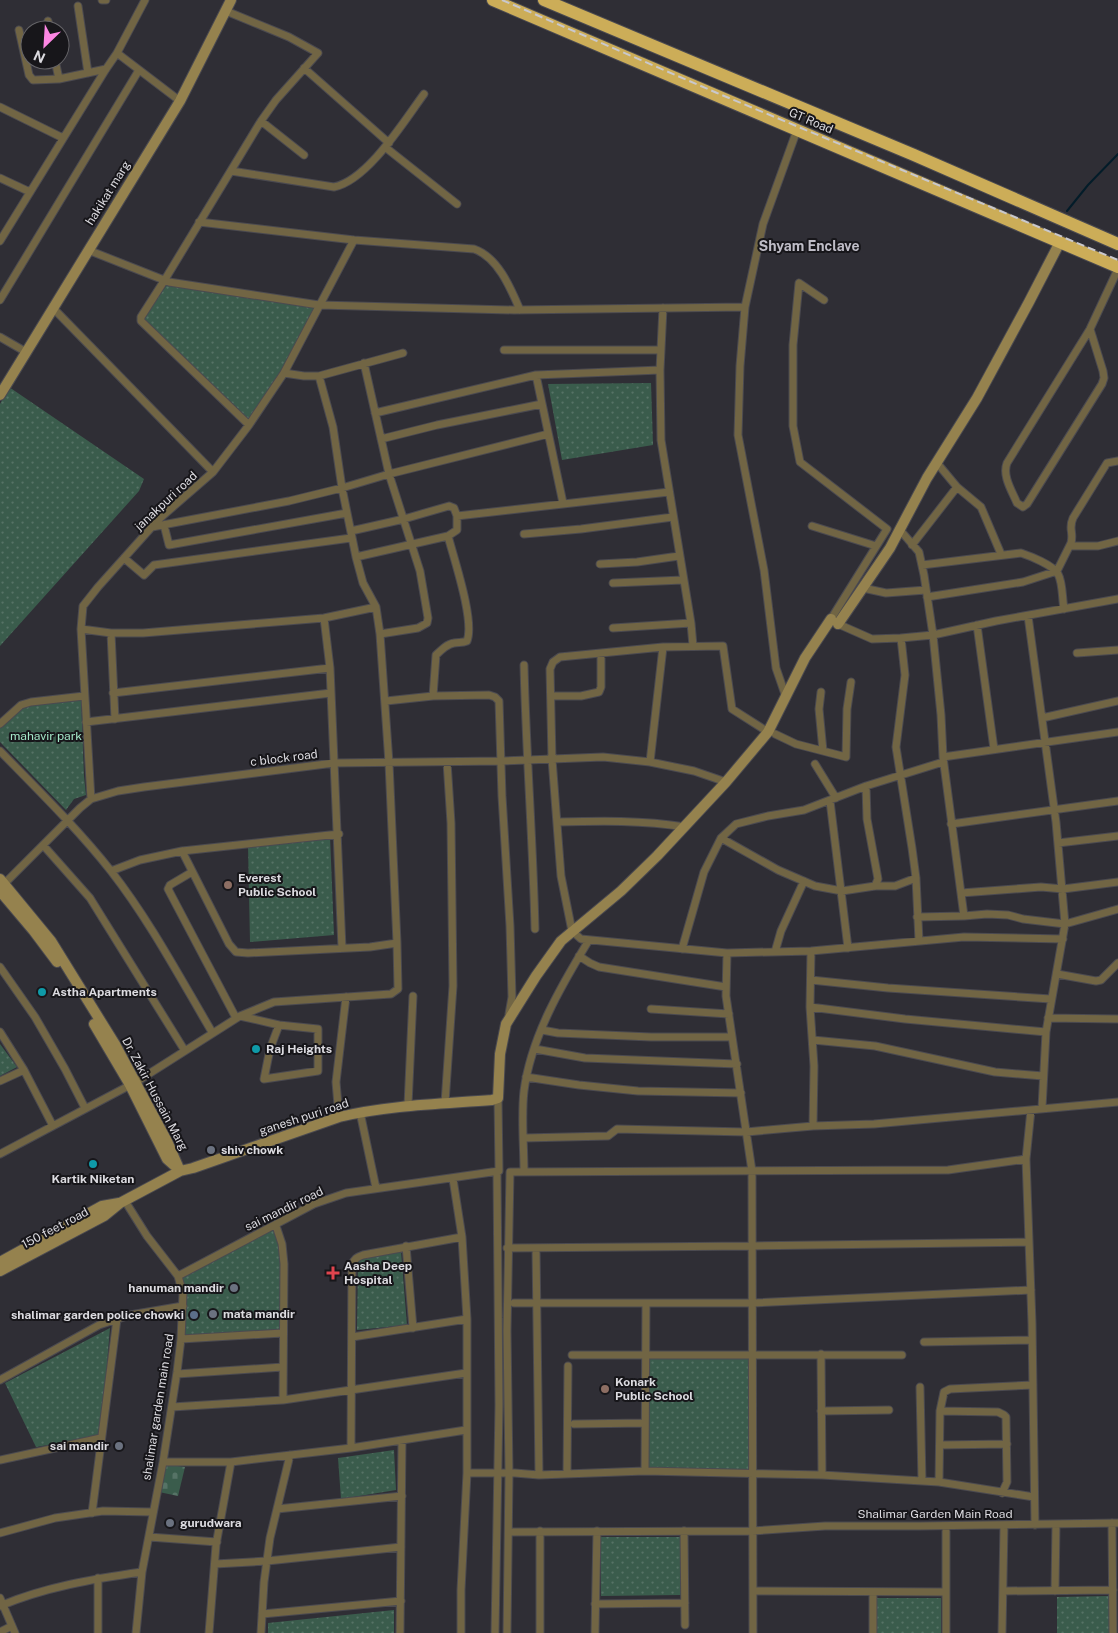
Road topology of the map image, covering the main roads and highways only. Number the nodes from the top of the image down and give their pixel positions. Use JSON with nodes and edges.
{"nodes":[{"id":1,"x":493,"y":0,"type":"edge"},
{"id":2,"x":544,"y":0,"type":"edge"},
{"id":3,"x":628,"y":35,"type":"junction"},
{"id":4,"x":619,"y":54,"type":"junction"},
{"id":5,"x":1118,"y":244,"type":"edge"},
{"id":6,"x":1118,"y":268,"type":"edge"}],
"edges":[{"from":1,"to":4,"type":"highway","name":"GT Road"},
{"from":2,"to":3,"type":"highway","name":"GT Road"},
{"from":3,"to":4,"type":"highway"},
{"from":3,"to":5,"type":"highway","name":"GT Road"},
{"from":4,"to":6,"type":"highway","name":"GT Road"}]}
